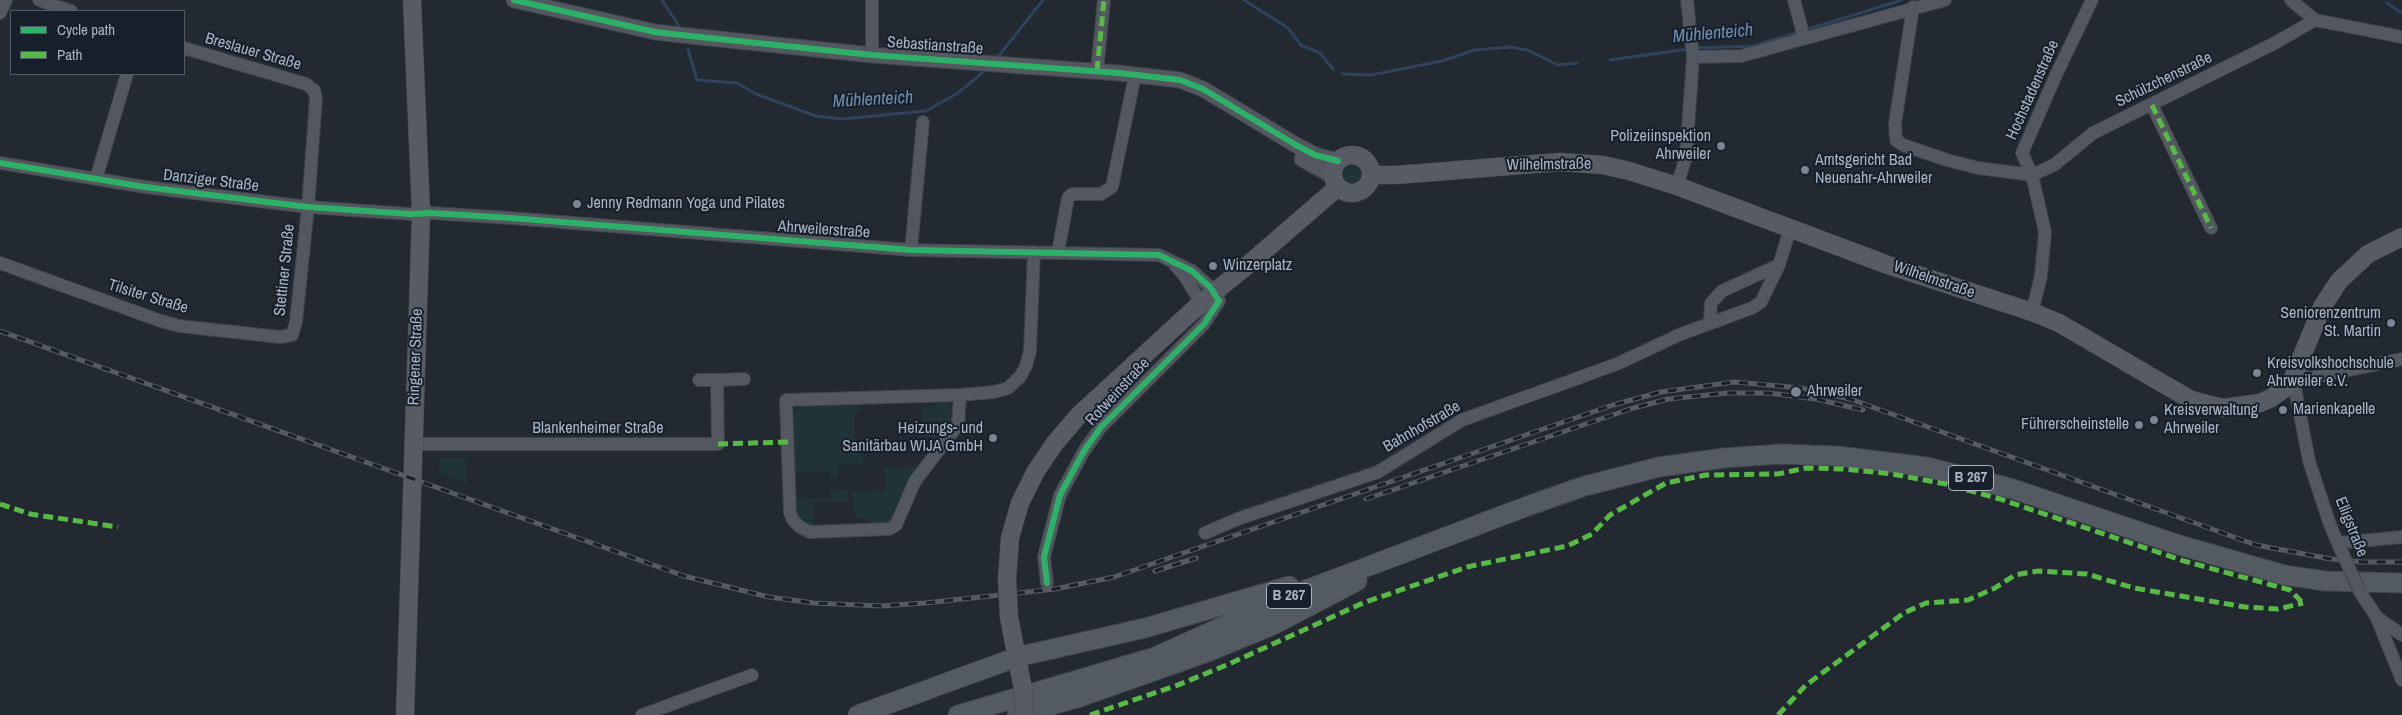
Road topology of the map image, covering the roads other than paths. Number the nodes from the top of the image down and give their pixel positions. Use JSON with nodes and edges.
{"nodes":[{"id":1,"x":6,"y":0,"type":"edge"},
{"id":2,"x":39,"y":0,"type":"edge"},
{"id":3,"x":412,"y":0,"type":"edge"},
{"id":4,"x":514,"y":0,"type":"edge"},
{"id":5,"x":872,"y":0,"type":"edge"},
{"id":6,"x":1104,"y":0,"type":"edge"},
{"id":7,"x":1687,"y":0,"type":"edge"},
{"id":8,"x":1794,"y":0,"type":"edge"},
{"id":9,"x":1945,"y":0,"type":"edge"},
{"id":10,"x":2092,"y":0,"type":"edge"},
{"id":11,"x":2291,"y":0,"type":"edge"},
{"id":12,"x":1913,"y":7,"type":"junction"},
{"id":13,"x":68,"y":10,"type":"edge"},
{"id":14,"x":0,"y":13,"type":"edge"},
{"id":15,"x":2315,"y":20,"type":"junction"},
{"id":16,"x":1803,"y":33,"type":"junction"},
{"id":17,"x":2402,"y":37,"type":"edge"},
{"id":18,"x":185,"y":48,"type":"edge"},
{"id":19,"x":1692,"y":51,"type":"junction"},
{"id":20,"x":872,"y":55,"type":"junction"},
{"id":21,"x":1097,"y":72,"type":"junction"},
{"id":22,"x":1135,"y":74,"type":"junction"},
{"id":23,"x":127,"y":75,"type":"edge"},
{"id":24,"x":2152,"y":105,"type":"junction"},
{"id":25,"x":924,"y":122,"type":"dead end"},
{"id":26,"x":0,"y":163,"type":"edge"},
{"id":27,"x":1336,"y":175,"type":"junction"},
{"id":28,"x":1371,"y":175,"type":"junction"},
{"id":29,"x":2032,"y":176,"type":"junction"},
{"id":30,"x":96,"y":178,"type":"junction"},
{"id":31,"x":1677,"y":186,"type":"junction"},
{"id":32,"x":308,"y":207,"type":"junction"},
{"id":33,"x":421,"y":213,"type":"junction"},
{"id":34,"x":2211,"y":228,"type":"dead end"},
{"id":35,"x":1790,"y":230,"type":"junction"},
{"id":36,"x":2402,"y":237,"type":"edge"},
{"id":37,"x":911,"y":250,"type":"junction"},
{"id":38,"x":1034,"y":252,"type":"junction"},
{"id":39,"x":1058,"y":252,"type":"junction"},
{"id":40,"x":0,"y":263,"type":"edge"},
{"id":41,"x":1778,"y":265,"type":"junction"},
{"id":42,"x":1207,"y":297,"type":"junction"},
{"id":43,"x":2032,"y":312,"type":"junction"},
{"id":44,"x":1710,"y":323,"type":"junction"},
{"id":45,"x":292,"y":335,"type":"joint"},
{"id":46,"x":2402,"y":359,"type":"edge"},
{"id":47,"x":2294,"y":377,"type":"junction"},
{"id":48,"x":744,"y":379,"type":"dead end"},
{"id":49,"x":699,"y":380,"type":"dead end"},
{"id":50,"x":717,"y":380,"type":"junction"},
{"id":51,"x":960,"y":395,"type":"junction"},
{"id":52,"x":414,"y":444,"type":"junction"},
{"id":53,"x":1204,"y":533,"type":"dead end"},
{"id":54,"x":2402,"y":537,"type":"edge"},
{"id":55,"x":1427,"y":544,"type":"junction"},
{"id":56,"x":2339,"y":546,"type":"junction"},
{"id":57,"x":1047,"y":583,"type":"dead end"},
{"id":58,"x":2402,"y":584,"type":"edge"},
{"id":59,"x":2376,"y":616,"type":"junction"},
{"id":60,"x":2402,"y":635,"type":"edge"},
{"id":61,"x":1017,"y":657,"type":"junction"},
{"id":62,"x":752,"y":675,"type":"dead end"},
{"id":63,"x":2402,"y":680,"type":"edge"},
{"id":64,"x":404,"y":715,"type":"edge"},
{"id":65,"x":642,"y":715,"type":"edge"},
{"id":66,"x":858,"y":715,"type":"edge"},
{"id":67,"x":958,"y":715,"type":"edge"},
{"id":68,"x":1017,"y":715,"type":"edge"},
{"id":69,"x":1024,"y":715,"type":"edge"}],
"edges":[{"from":1,"to":14,"type":"street"},
{"from":2,"to":13,"type":"street"},
{"from":3,"to":33,"type":"main road","name":"Ringener Straße"},
{"from":4,"to":20,"type":"street","name":"Sebastianstraße"},
{"from":5,"to":20,"type":"street"},
{"from":6,"to":21,"type":"street"},
{"from":7,"to":19,"type":"street"},
{"from":8,"to":16,"type":"street"},
{"from":9,"to":12,"type":"street"},
{"from":10,"to":29,"type":"street","name":"Hochstadenstraße"},
{"from":11,"to":15,"type":"street"},
{"from":12,"to":16,"type":"street"},
{"from":12,"to":29,"type":"street"},
{"from":15,"to":17,"type":"street"},
{"from":15,"to":24,"type":"street","name":"Schülzchenstraße"},
{"from":16,"to":19,"type":"street"},
{"from":18,"to":32,"type":"street","name":"Breslauer Straße"},
{"from":19,"to":31,"type":"street"},
{"from":20,"to":21,"type":"street","name":"Sebastianstraße"},
{"from":21,"to":22,"type":"street","name":"Sebastianstraße"},
{"from":22,"to":27,"type":"street","name":"Sebastianstraße"},
{"from":22,"to":39,"type":"street"},
{"from":23,"to":30,"type":"street"},
{"from":24,"to":29,"type":"street","name":"Schülzchenstraße"},
{"from":24,"to":34,"type":"street"},
{"from":25,"to":37,"type":"street"},
{"from":26,"to":30,"type":"street","name":"Danziger Straße"},
{"from":27,"to":28,"type":"main road"},
{"from":27,"to":28,"type":"main road"},
{"from":27,"to":42,"type":"main road","name":"Rotweinstraße"},
{"from":28,"to":31,"type":"main road","name":"Wilhelmstraße"},
{"from":29,"to":43,"type":"street","name":"Hochstadenstraße"},
{"from":30,"to":32,"type":"street","name":"Danziger Straße"},
{"from":31,"to":35,"type":"main road","name":"Wilhelmstraße"},
{"from":32,"to":33,"type":"street","name":"Danziger Straße"},
{"from":32,"to":45,"type":"street","name":"Stettiner Straße"},
{"from":33,"to":37,"type":"street","name":"Ahrweilerstraße"},
{"from":33,"to":52,"type":"main road","name":"Ringener Straße"},
{"from":35,"to":41,"type":"street","name":"Bahnhofstraße"},
{"from":35,"to":43,"type":"main road","name":"Wilhelmstraße"},
{"from":36,"to":47,"type":"main road","name":"Wilhelmstraße"},
{"from":37,"to":38,"type":"street","name":"Ahrweilerstraße"},
{"from":38,"to":39,"type":"street","name":"Ahrweilerstraße"},
{"from":38,"to":51,"type":"street"},
{"from":39,"to":42,"type":"street","name":"Ahrweilerstraße"},
{"from":40,"to":45,"type":"street","name":"Tilsiter Straße"},
{"from":41,"to":44,"type":"street","name":"Bahnhofstraße"},
{"from":41,"to":44,"type":"street"},
{"from":42,"to":57,"type":"street","name":"Rotweinstraße"},
{"from":42,"to":61,"type":"main road","name":"Rotweinstraße","bridge":true},
{"from":43,"to":47,"type":"main road","name":"Wilhelmstraße"},
{"from":44,"to":53,"type":"street","name":"Bahnhofstraße"},
{"from":46,"to":47,"type":"street"},
{"from":47,"to":56,"type":"street","name":"Elligstraße"},
{"from":48,"to":50,"type":"street"},
{"from":49,"to":50,"type":"street"},
{"from":50,"to":52,"type":"street","name":"Blankenheimer Straße"},
{"from":51,"to":51,"type":"street"},
{"from":52,"to":64,"type":"main road","name":"Ringener Straße"},
{"from":54,"to":56,"type":"street"},
{"from":55,"to":58,"type":"main road","number":"B 267"},
{"from":55,"to":61,"type":"main road","number":"B 267"},
{"from":55,"to":67,"type":"main road","number":"B 267"},
{"from":55,"to":68,"type":"main road","number":"B 267"},
{"from":56,"to":59,"type":"street","name":"Elligstraße","bridge":true},
{"from":59,"to":60,"type":"street"},
{"from":59,"to":63,"type":"street","name":"Elligstraße"},
{"from":61,"to":66,"type":"main road"},
{"from":61,"to":69,"type":"main road","name":"Rotweinstraße","bridge":true},
{"from":62,"to":65,"type":"street"}]}
